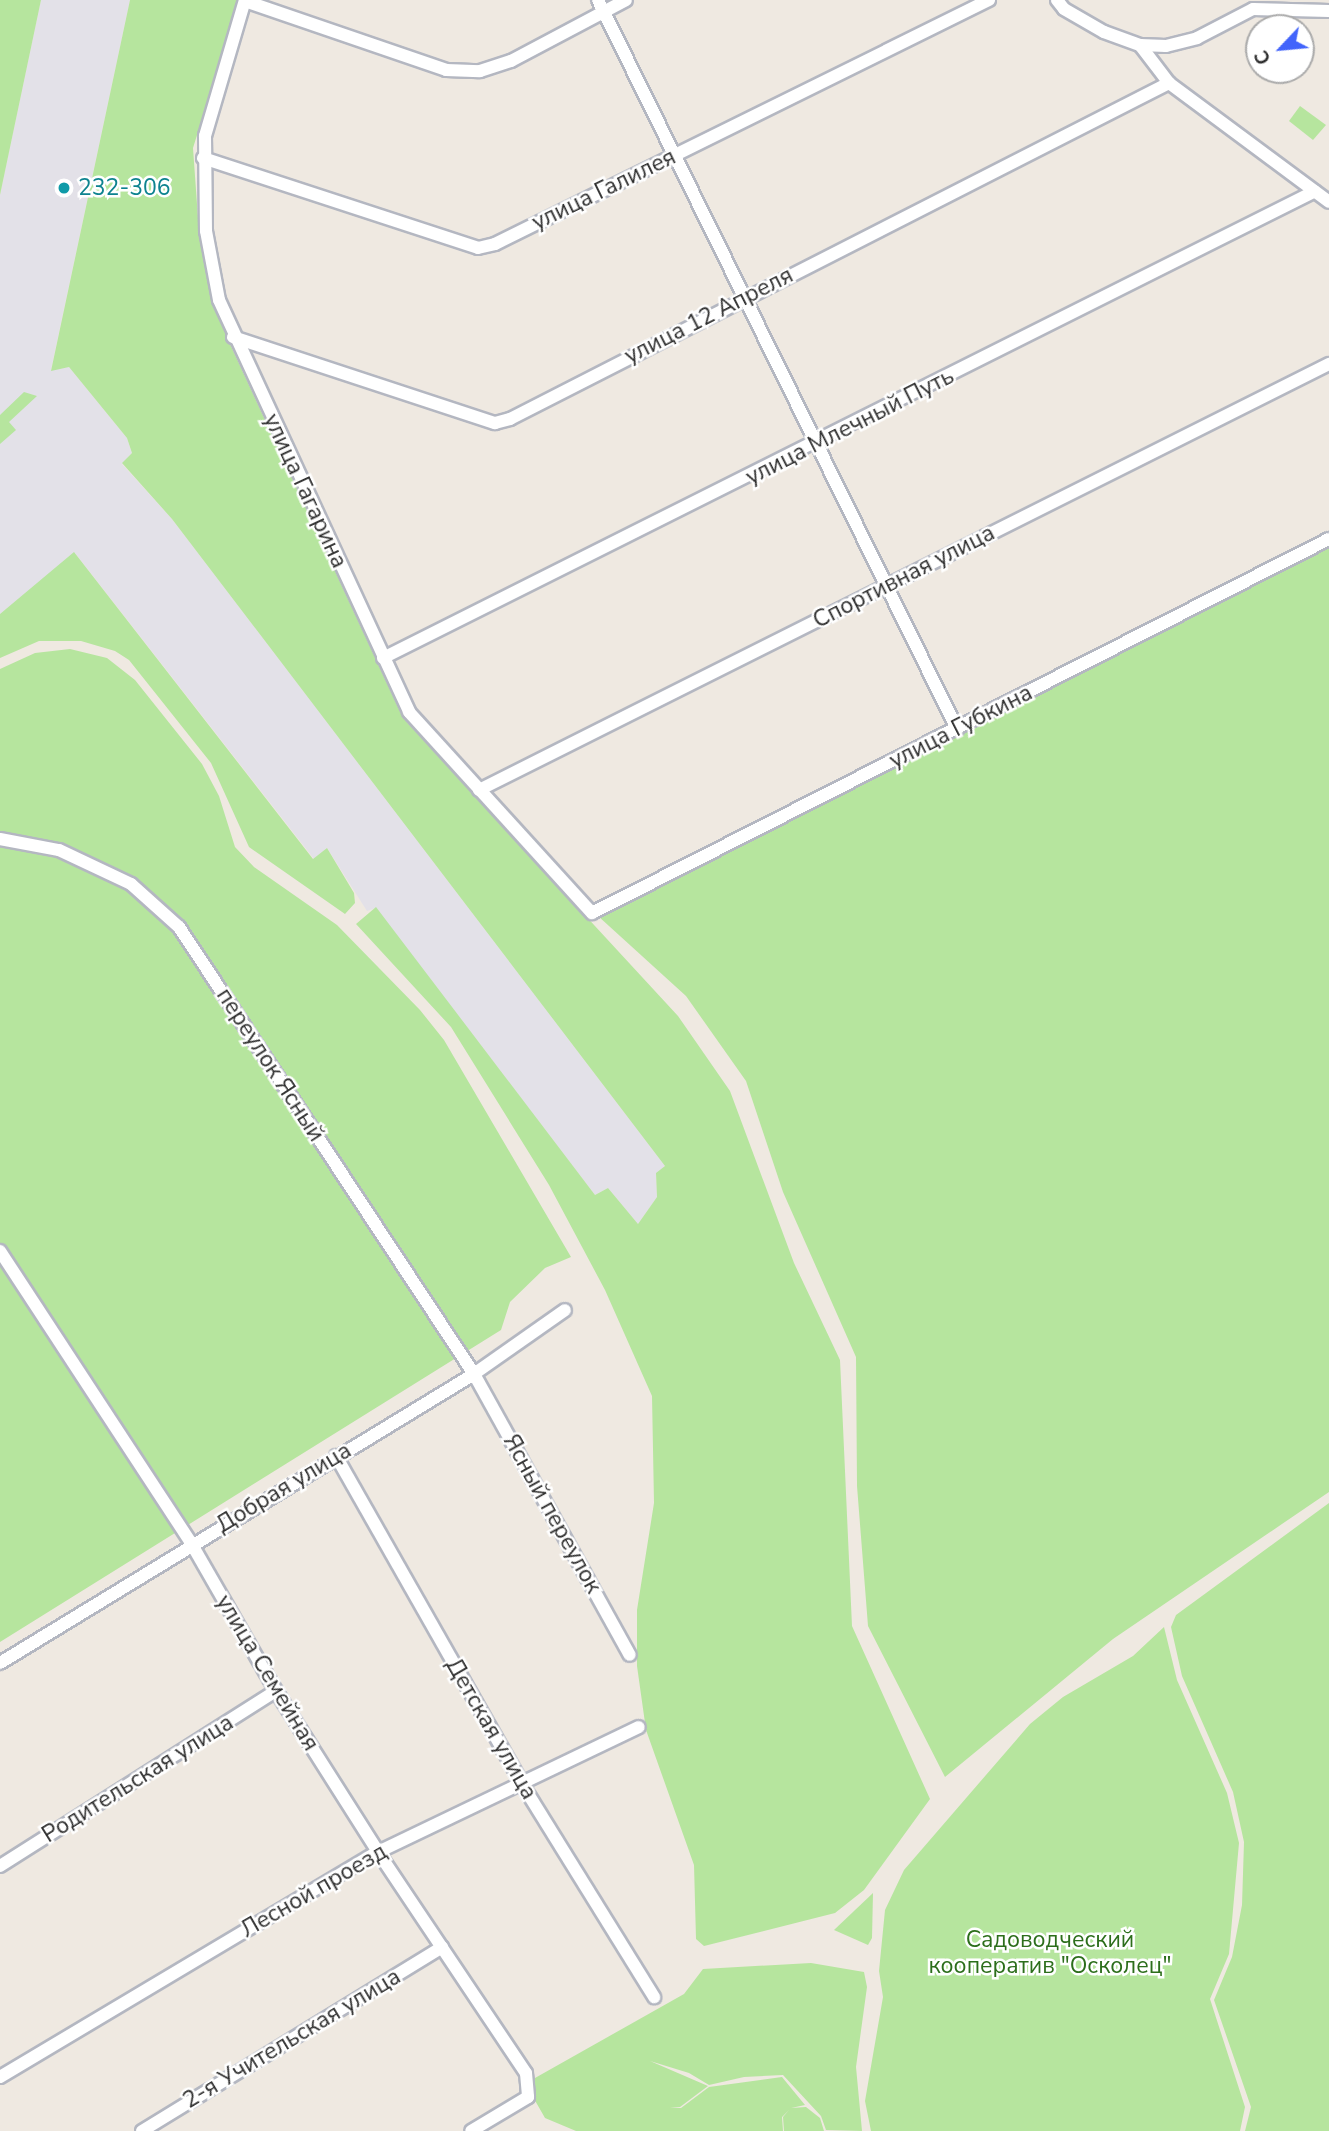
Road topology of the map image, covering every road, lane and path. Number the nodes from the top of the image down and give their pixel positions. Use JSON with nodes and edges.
{"nodes":[{"id":1,"x":626,"y":0,"type":"edge"},
{"id":2,"x":989,"y":0,"type":"edge"},
{"id":3,"x":1057,"y":0,"type":"edge"},
{"id":4,"x":245,"y":1,"type":"edge"},
{"id":5,"x":601,"y":6,"type":"edge"},
{"id":6,"x":1329,"y":11,"type":"edge"},
{"id":7,"x":1140,"y":45,"type":"junction"},
{"id":8,"x":1169,"y":83,"type":"junction"},
{"id":9,"x":676,"y":155,"type":"junction"},
{"id":10,"x":203,"y":158,"type":"junction"},
{"id":11,"x":1315,"y":191,"type":"junction"},
{"id":12,"x":1329,"y":202,"type":"edge"},
{"id":13,"x":745,"y":297,"type":"junction"},
{"id":14,"x":233,"y":337,"type":"junction"},
{"id":15,"x":1329,"y":363,"type":"edge"},
{"id":16,"x":816,"y":445,"type":"junction"},
{"id":17,"x":1329,"y":539,"type":"edge"},
{"id":18,"x":888,"y":586,"type":"junction"},
{"id":19,"x":383,"y":658,"type":"junction"},
{"id":20,"x":957,"y":729,"type":"junction"},
{"id":21,"x":479,"y":790,"type":"junction"},
{"id":22,"x":0,"y":839,"type":"edge"},
{"id":23,"x":592,"y":913,"type":"joint"},
{"id":24,"x":0,"y":1251,"type":"edge"},
{"id":25,"x":565,"y":1310,"type":"dead end"},
{"id":26,"x":474,"y":1374,"type":"junction"},
{"id":27,"x":336,"y":1456,"type":"junction"},
{"id":28,"x":191,"y":1544,"type":"junction"},
{"id":29,"x":630,"y":1654,"type":"dead end"},
{"id":30,"x":0,"y":1663,"type":"edge"},
{"id":31,"x":276,"y":1691,"type":"junction"},
{"id":32,"x":639,"y":1727,"type":"dead end"},
{"id":33,"x":522,"y":1784,"type":"junction"},
{"id":34,"x":378,"y":1852,"type":"junction"},
{"id":35,"x":0,"y":1866,"type":"edge"},
{"id":36,"x":442,"y":1947,"type":"junction"},
{"id":37,"x":654,"y":1997,"type":"dead end"},
{"id":38,"x":0,"y":2077,"type":"edge"},
{"id":39,"x":142,"y":2131,"type":"edge"},
{"id":40,"x":471,"y":2131,"type":"edge"}],
"edges":[{"from":1,"to":5,"type":"street"},
{"from":2,"to":9,"type":"street","name":"улица Галилея"},
{"from":3,"to":7,"type":"street"},
{"from":4,"to":5,"type":"street"},
{"from":4,"to":10,"type":"street","name":"улица Гагарина"},
{"from":5,"to":9,"type":"street"},
{"from":6,"to":7,"type":"street"},
{"from":7,"to":8,"type":"street"},
{"from":8,"to":11,"type":"street"},
{"from":8,"to":13,"type":"street","name":"улица 12 Апреля"},
{"from":9,"to":10,"type":"street","name":"улица Галилея"},
{"from":9,"to":13,"type":"street"},
{"from":10,"to":14,"type":"street","name":"улица Гагарина"},
{"from":11,"to":12,"type":"street"},
{"from":11,"to":16,"type":"street","name":"улица Млечный Путь"},
{"from":13,"to":14,"type":"street","name":"улица 12 Апреля"},
{"from":13,"to":16,"type":"street"},
{"from":14,"to":19,"type":"street","name":"улица Гагарина"},
{"from":15,"to":18,"type":"street","name":"Спортивная улица"},
{"from":16,"to":18,"type":"street"},
{"from":16,"to":19,"type":"street","name":"улица Млечный Путь"},
{"from":17,"to":20,"type":"street","name":"улица Губкина"},
{"from":18,"to":20,"type":"street"},
{"from":18,"to":21,"type":"street","name":"Спортивная улица"},
{"from":19,"to":21,"type":"street","name":"улица Гагарина"},
{"from":20,"to":23,"type":"street","name":"улица Губкина"},
{"from":21,"to":23,"type":"street","name":"улица Гагарина"},
{"from":22,"to":26,"type":"street","name":"переулок Ясный"},
{"from":24,"to":28,"type":"street","name":"улица Семейная"},
{"from":25,"to":26,"type":"street","name":"Добрая улица"},
{"from":26,"to":27,"type":"street","name":"Добрая улица"},
{"from":26,"to":29,"type":"street","name":"Ясный переулок"},
{"from":27,"to":28,"type":"street","name":"Добрая улица"},
{"from":27,"to":33,"type":"street","name":"Детская улица"},
{"from":28,"to":30,"type":"street","name":"Добрая улица"},
{"from":28,"to":31,"type":"street","name":"улица Семейная"},
{"from":31,"to":34,"type":"street","name":"улица Семейная"},
{"from":31,"to":35,"type":"street","name":"Родительская улица"},
{"from":32,"to":33,"type":"street","name":"Лесной проезд"},
{"from":33,"to":34,"type":"street","name":"Лесной проезд"},
{"from":33,"to":37,"type":"street","name":"Детская улица"},
{"from":34,"to":36,"type":"street","name":"улица Семейная"},
{"from":34,"to":38,"type":"street","name":"Лесной проезд"},
{"from":36,"to":39,"type":"street","name":"2-я Учительская улица"},
{"from":36,"to":40,"type":"street","name":"улица Семейная"}]}
